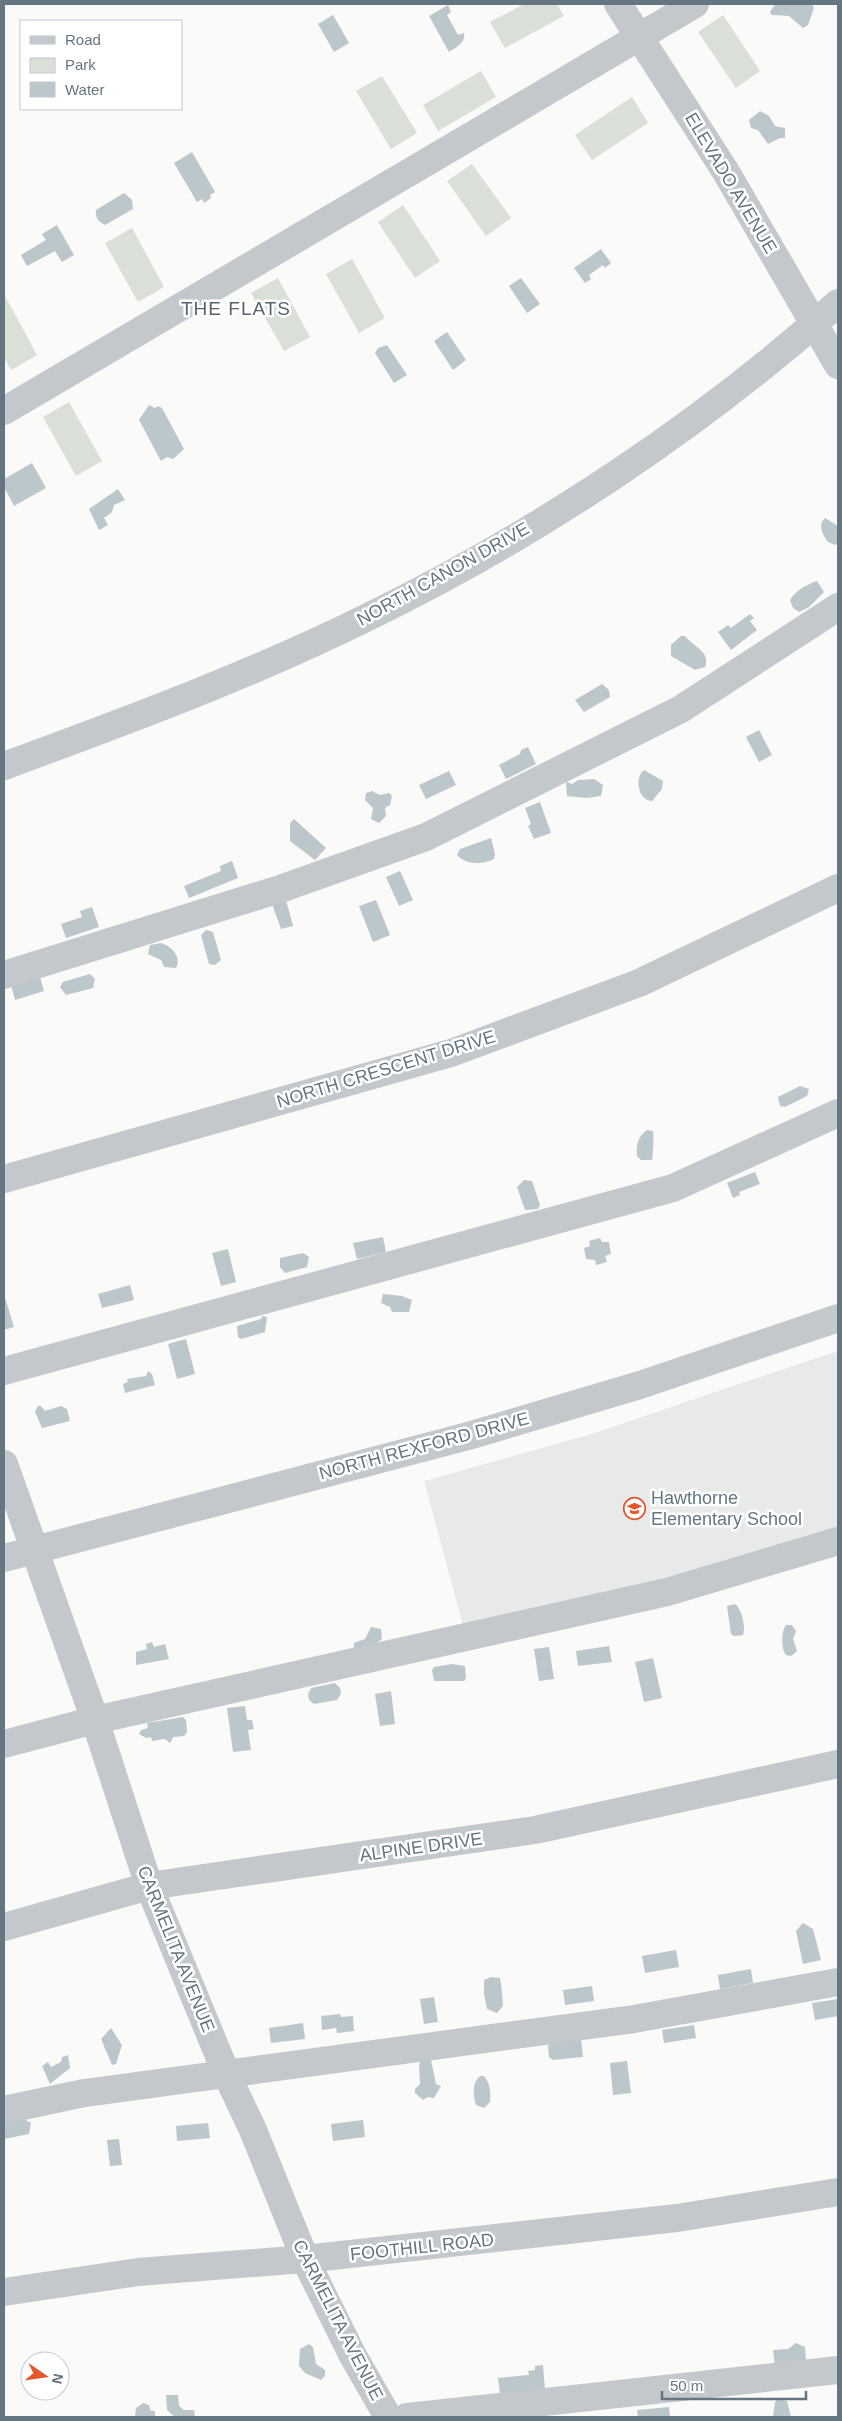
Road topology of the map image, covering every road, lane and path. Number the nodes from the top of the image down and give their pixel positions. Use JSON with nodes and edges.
{"nodes":[{"id":1,"x":618,"y":4,"type":"edge"},
{"id":2,"x":695,"y":4,"type":"edge"},
{"id":3,"x":640,"y":37,"type":"junction"},
{"id":4,"x":838,"y":303,"type":"edge"},
{"id":5,"x":815,"y":324,"type":"junction"},
{"id":6,"x":838,"y":365,"type":"edge"},
{"id":7,"x":4,"y":411,"type":"edge"},
{"id":8,"x":838,"y":607,"type":"edge"},
{"id":9,"x":4,"y":766,"type":"edge"},
{"id":10,"x":838,"y":888,"type":"edge"},
{"id":11,"x":4,"y":975,"type":"edge"},
{"id":12,"x":838,"y":1114,"type":"edge"},
{"id":13,"x":4,"y":1179,"type":"edge"},
{"id":14,"x":838,"y":1318,"type":"edge"},
{"id":15,"x":4,"y":1372,"type":"edge"},
{"id":16,"x":4,"y":1464,"type":"edge"},
{"id":17,"x":838,"y":1541,"type":"edge"},
{"id":18,"x":34,"y":1550,"type":"junction"},
{"id":19,"x":4,"y":1558,"type":"edge"},
{"id":20,"x":95,"y":1720,"type":"junction"},
{"id":21,"x":4,"y":1744,"type":"edge"},
{"id":22,"x":838,"y":1764,"type":"edge"},
{"id":23,"x":150,"y":1886,"type":"junction"},
{"id":24,"x":4,"y":1927,"type":"edge"},
{"id":25,"x":838,"y":1982,"type":"edge"},
{"id":26,"x":226,"y":2073,"type":"junction"},
{"id":27,"x":4,"y":2110,"type":"edge"},
{"id":28,"x":838,"y":2192,"type":"edge"},
{"id":29,"x":305,"y":2259,"type":"junction"},
{"id":30,"x":4,"y":2292,"type":"edge"},
{"id":31,"x":838,"y":2370,"type":"edge"},
{"id":32,"x":388,"y":2417,"type":"edge"},
{"id":33,"x":407,"y":2417,"type":"edge"}],
"edges":[{"from":1,"to":3,"type":"street","name":"ELEVADO AVENUE"},
{"from":2,"to":3,"type":"street"},
{"from":3,"to":5,"type":"street","name":"ELEVADO AVENUE"},
{"from":3,"to":7,"type":"street"},
{"from":4,"to":5,"type":"street","name":"NORTH CANON DRIVE"},
{"from":5,"to":6,"type":"street","name":"ELEVADO AVENUE"},
{"from":5,"to":9,"type":"street","name":"NORTH CANON DRIVE"},
{"from":8,"to":11,"type":"street"},
{"from":10,"to":13,"type":"street","name":"NORTH CRESCENT DRIVE"},
{"from":12,"to":15,"type":"street"},
{"from":14,"to":18,"type":"street","name":"NORTH REXFORD DRIVE"},
{"from":16,"to":18,"type":"street","name":"CARMELITA AVENUE"},
{"from":17,"to":20,"type":"street"},
{"from":18,"to":19,"type":"street","name":"NORTH REXFORD DRIVE"},
{"from":18,"to":20,"type":"street","name":"CARMELITA AVENUE"},
{"from":20,"to":21,"type":"street"},
{"from":20,"to":23,"type":"street","name":"CARMELITA AVENUE"},
{"from":22,"to":23,"type":"street","name":"ALPINE DRIVE"},
{"from":23,"to":24,"type":"street","name":"ALPINE DRIVE"},
{"from":23,"to":26,"type":"street","name":"CARMELITA AVENUE"},
{"from":25,"to":26,"type":"street"},
{"from":26,"to":27,"type":"street"},
{"from":26,"to":29,"type":"street","name":"CARMELITA AVENUE"},
{"from":28,"to":29,"type":"street","name":"FOOTHILL ROAD"},
{"from":29,"to":30,"type":"street","name":"FOOTHILL ROAD"},
{"from":29,"to":32,"type":"street","name":"CARMELITA AVENUE"},
{"from":31,"to":33,"type":"street"}]}
